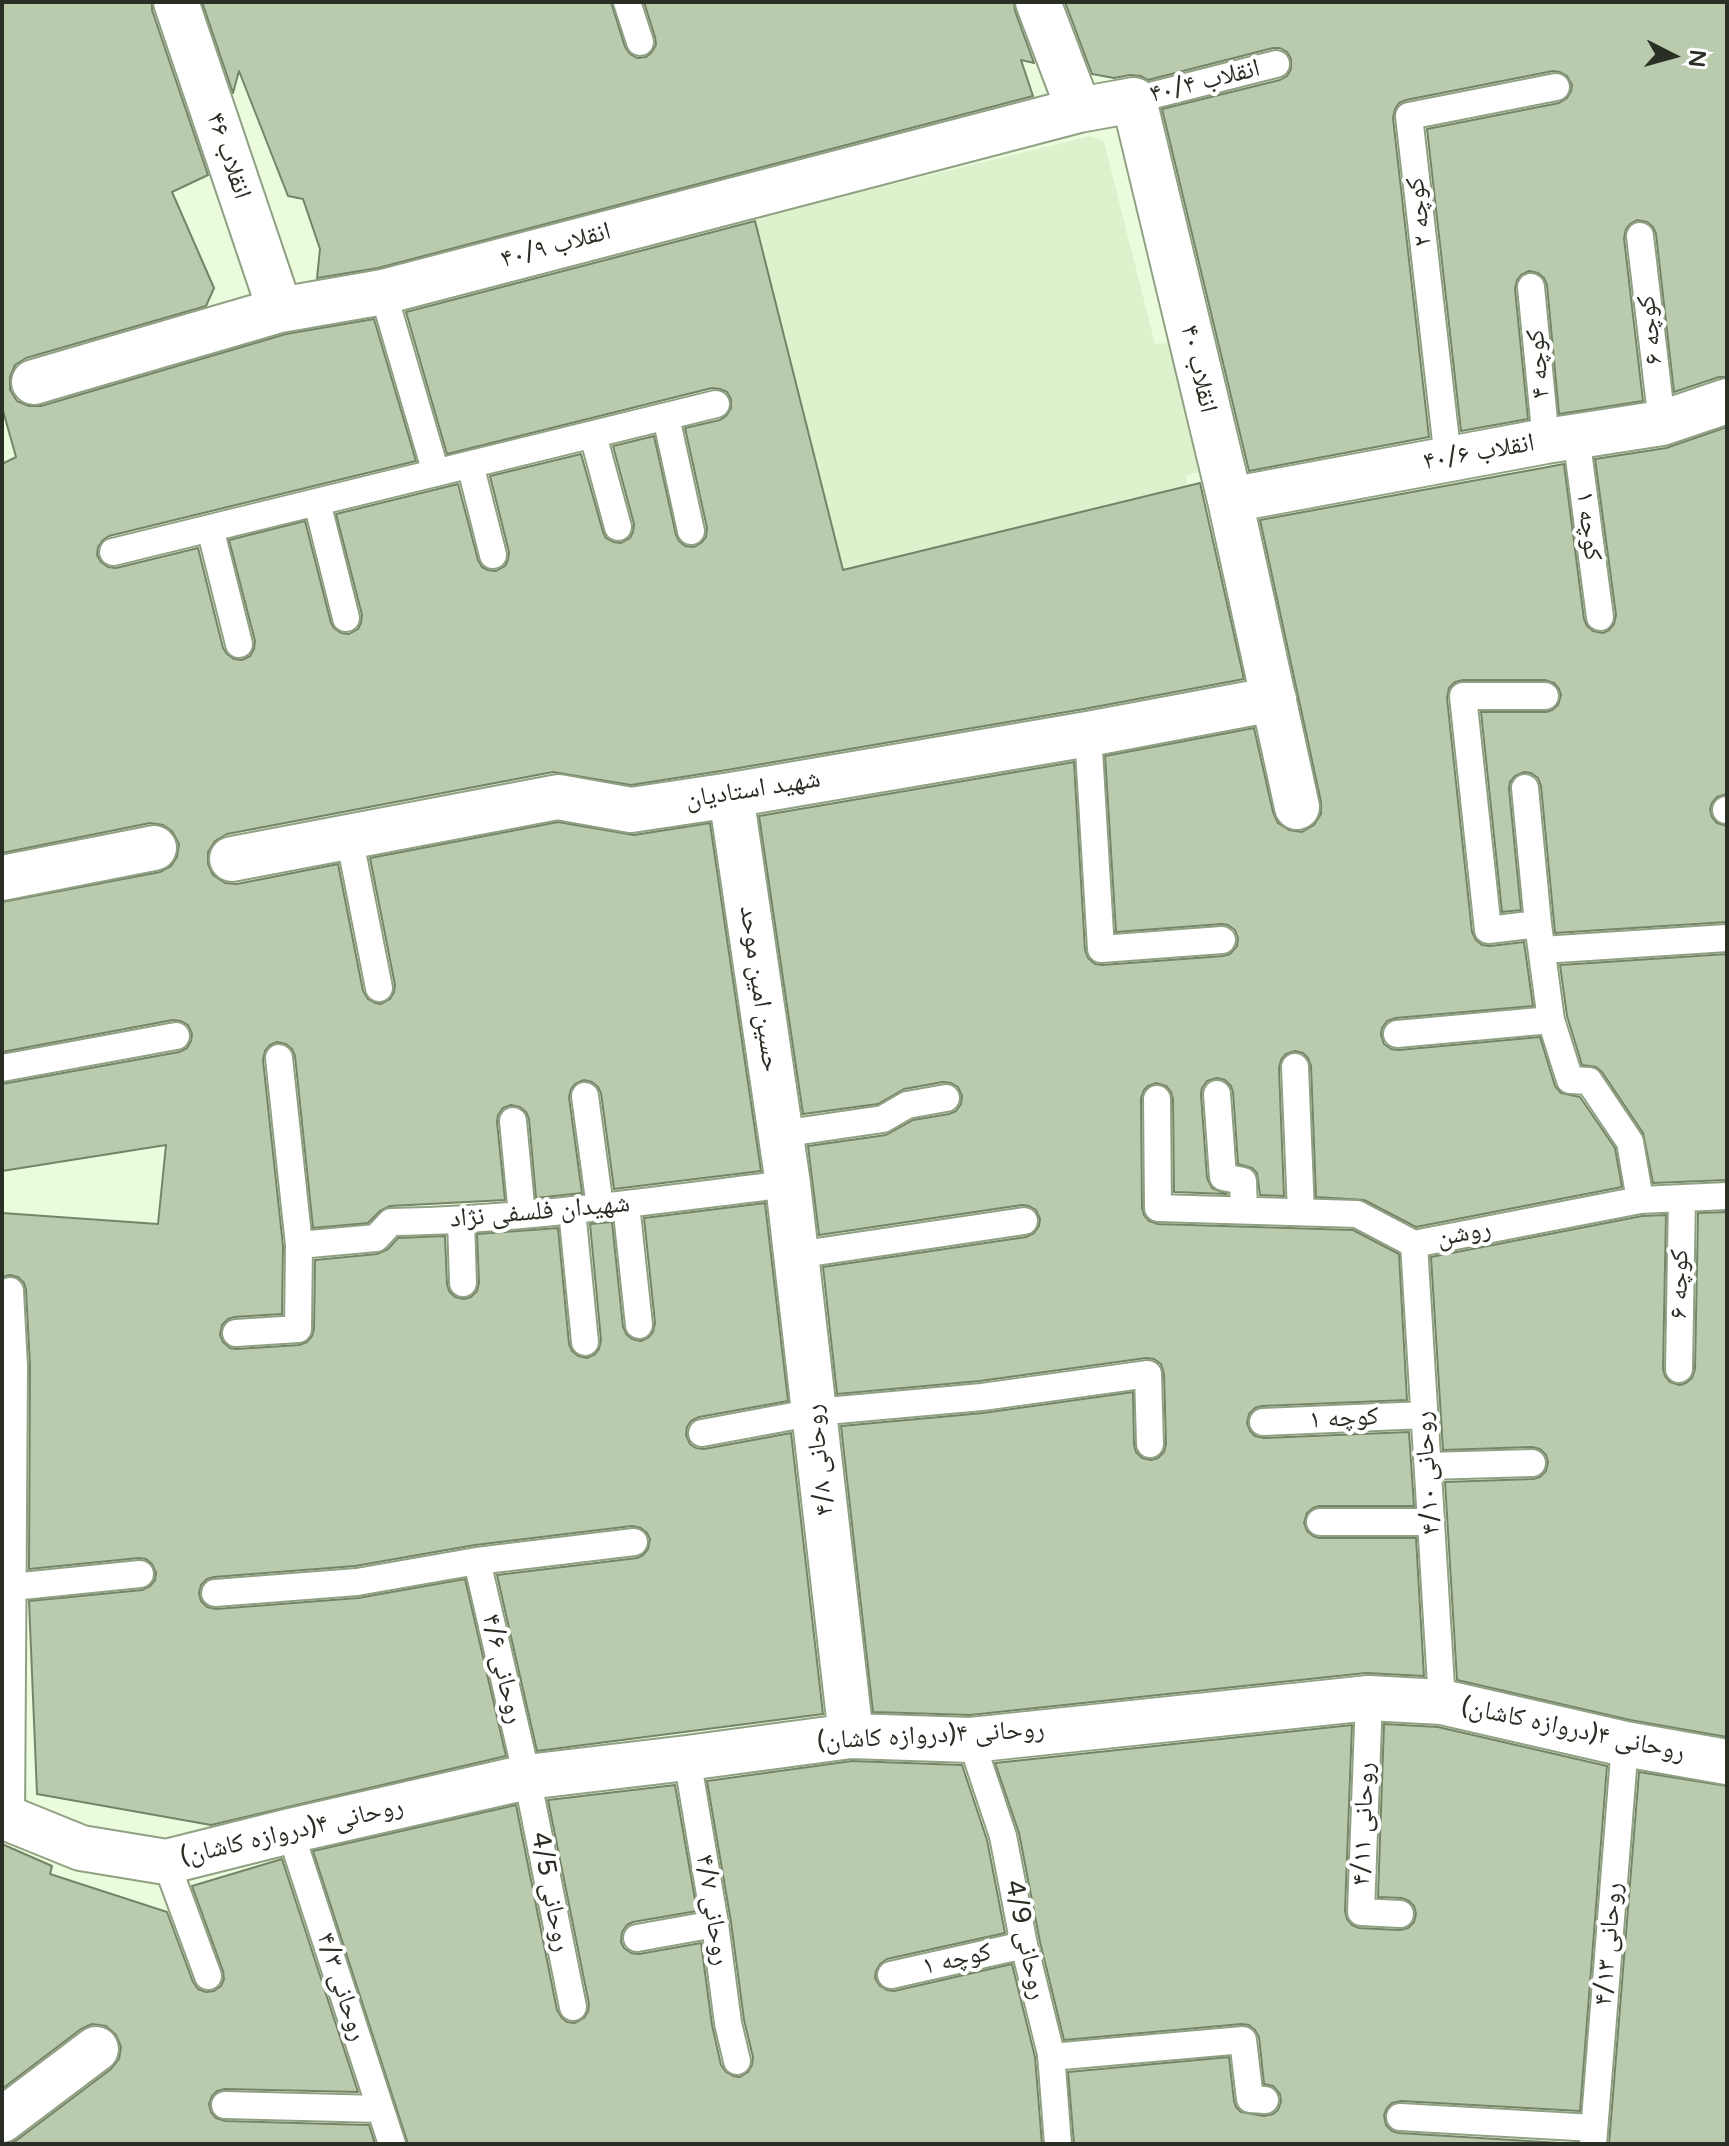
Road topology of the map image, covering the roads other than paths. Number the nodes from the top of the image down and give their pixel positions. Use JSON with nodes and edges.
{"nodes":[{"id":1,"x":176,"y":2,"type":"edge"},
{"id":2,"x":627,"y":2,"type":"edge"},
{"id":3,"x":1038,"y":2,"type":"edge"},
{"id":4,"x":640,"y":42,"type":"dead end"},
{"id":5,"x":1276,"y":64,"type":"dead end"},
{"id":6,"x":1556,"y":87,"type":"dead end"},
{"id":7,"x":1134,"y":100,"type":"junction"},
{"id":8,"x":1079,"y":110,"type":"junction"},
{"id":9,"x":1640,"y":236,"type":"dead end"},
{"id":10,"x":1531,"y":287,"type":"dead end"},
{"id":11,"x":383,"y":292,"type":"junction"},
{"id":12,"x":280,"y":310,"type":"junction"},
{"id":13,"x":34,"y":382,"type":"dead end"},
{"id":14,"x":1727,"y":401,"type":"edge"},
{"id":15,"x":716,"y":404,"type":"dead end"},
{"id":16,"x":666,"y":417,"type":"junction"},
{"id":17,"x":1662,"y":423,"type":"junction"},
{"id":18,"x":593,"y":435,"type":"junction"},
{"id":19,"x":1561,"y":438,"type":"junction"},
{"id":20,"x":1448,"y":459,"type":"junction"},
{"id":21,"x":470,"y":464,"type":"junction"},
{"id":22,"x":436,"y":473,"type":"junction"},
{"id":23,"x":1230,"y":500,"type":"junction"},
{"id":24,"x":317,"y":502,"type":"junction"},
{"id":25,"x":618,"y":527,"type":"dead end"},
{"id":26,"x":210,"y":528,"type":"junction"},
{"id":27,"x":691,"y":531,"type":"dead end"},
{"id":28,"x":113,"y":552,"type":"dead end"},
{"id":29,"x":493,"y":555,"type":"dead end"},
{"id":30,"x":1600,"y":617,"type":"dead end"},
{"id":31,"x":346,"y":618,"type":"dead end"},
{"id":32,"x":239,"y":644,"type":"dead end"},
{"id":33,"x":1545,"y":696,"type":"dead end"},
{"id":34,"x":1274,"y":699,"type":"junction"},
{"id":35,"x":1088,"y":734,"type":"junction"},
{"id":36,"x":1525,"y":788,"type":"dead end"},
{"id":37,"x":731,"y":795,"type":"junction"},
{"id":38,"x":1297,"y":807,"type":"dead end"},
{"id":39,"x":349,"y":836,"type":"junction"},
{"id":40,"x":154,"y":848,"type":"dead end"},
{"id":41,"x":232,"y":859,"type":"dead end"},
{"id":42,"x":2,"y":878,"type":"edge"},
{"id":43,"x":1540,"y":937,"type":"junction"},
{"id":44,"x":1727,"y":938,"type":"edge"},
{"id":45,"x":1222,"y":940,"type":"dead end"},
{"id":46,"x":379,"y":988,"type":"dead end"},
{"id":47,"x":1551,"y":1020,"type":"junction"},
{"id":48,"x":1397,"y":1034,"type":"dead end"},
{"id":49,"x":176,"y":1036,"type":"dead end"},
{"id":50,"x":279,"y":1058,"type":"dead end"},
{"id":51,"x":1295,"y":1067,"type":"dead end"},
{"id":52,"x":2,"y":1068,"type":"edge"},
{"id":53,"x":1217,"y":1094,"type":"dead end"},
{"id":54,"x":585,"y":1096,"type":"dead end"},
{"id":55,"x":946,"y":1098,"type":"dead end"},
{"id":56,"x":1157,"y":1099,"type":"dead end"},
{"id":57,"x":513,"y":1121,"type":"dead end"},
{"id":58,"x":780,"y":1134,"type":"junction"},
{"id":59,"x":788,"y":1184,"type":"junction"},
{"id":60,"x":1727,"y":1196,"type":"edge"},
{"id":61,"x":1682,"y":1198,"type":"junction"},
{"id":62,"x":1640,"y":1200,"type":"junction"},
{"id":63,"x":613,"y":1206,"type":"junction"},
{"id":64,"x":572,"y":1210,"type":"junction"},
{"id":65,"x":1244,"y":1210,"type":"junction"},
{"id":66,"x":1301,"y":1212,"type":"junction"},
{"id":67,"x":522,"y":1215,"type":"junction"},
{"id":68,"x":461,"y":1221,"type":"junction"},
{"id":69,"x":1024,"y":1221,"type":"dead end"},
{"id":70,"x":1414,"y":1244,"type":"junction"},
{"id":71,"x":299,"y":1245,"type":"junction"},
{"id":72,"x":796,"y":1255,"type":"junction"},
{"id":73,"x":463,"y":1283,"type":"dead end"},
{"id":74,"x":10,"y":1291,"type":"dead end"},
{"id":75,"x":639,"y":1325,"type":"dead end"},
{"id":76,"x":236,"y":1333,"type":"dead end"},
{"id":77,"x":585,"y":1342,"type":"dead end"},
{"id":78,"x":8,"y":1366,"type":"edge"},
{"id":79,"x":1679,"y":1369,"type":"dead end"},
{"id":80,"x":815,"y":1412,"type":"junction"},
{"id":81,"x":1424,"y":1415,"type":"junction"},
{"id":82,"x":1263,"y":1422,"type":"dead end"},
{"id":83,"x":702,"y":1433,"type":"dead end"},
{"id":84,"x":1150,"y":1444,"type":"dead end"},
{"id":85,"x":1532,"y":1463,"type":"dead end"},
{"id":86,"x":1428,"y":1466,"type":"junction"},
{"id":87,"x":1320,"y":1522,"type":"dead end"},
{"id":88,"x":1431,"y":1522,"type":"junction"},
{"id":89,"x":634,"y":1542,"type":"dead end"},
{"id":90,"x":477,"y":1561,"type":"junction"},
{"id":91,"x":140,"y":1574,"type":"dead end"},
{"id":92,"x":12,"y":1587,"type":"junction"},
{"id":93,"x":215,"y":1593,"type":"dead end"},
{"id":94,"x":1369,"y":1698,"type":"junction"},
{"id":95,"x":1442,"y":1702,"type":"junction"},
{"id":96,"x":851,"y":1736,"type":"junction"},
{"id":97,"x":971,"y":1740,"type":"junction"},
{"id":98,"x":1625,"y":1744,"type":"junction"},
{"id":99,"x":687,"y":1758,"type":"junction"},
{"id":100,"x":1727,"y":1762,"type":"edge"},
{"id":101,"x":527,"y":1777,"type":"junction"},
{"id":102,"x":6,"y":1818,"type":"edge"},
{"id":103,"x":290,"y":1831,"type":"junction"},
{"id":104,"x":166,"y":1862,"type":"junction"},
{"id":105,"x":1400,"y":1914,"type":"dead end"},
{"id":106,"x":715,"y":1924,"type":"junction"},
{"id":107,"x":637,"y":1938,"type":"dead end"},
{"id":108,"x":1024,"y":1945,"type":"junction"},
{"id":109,"x":891,"y":1975,"type":"dead end"},
{"id":110,"x":208,"y":1976,"type":"dead end"},
{"id":111,"x":573,"y":2007,"type":"dead end"},
{"id":112,"x":96,"y":2049,"type":"dead end"},
{"id":113,"x":1051,"y":2057,"type":"junction"},
{"id":114,"x":737,"y":2061,"type":"dead end"},
{"id":115,"x":1265,"y":2100,"type":"dead end"},
{"id":116,"x":225,"y":2105,"type":"dead end"},
{"id":117,"x":380,"y":2109,"type":"junction"},
{"id":118,"x":1400,"y":2117,"type":"dead end"},
{"id":119,"x":2,"y":2120,"type":"edge"},
{"id":120,"x":1593,"y":2136,"type":"edge"},
{"id":121,"x":392,"y":2144,"type":"edge"},
{"id":122,"x":1058,"y":2144,"type":"edge"}],
"edges":[{"from":1,"to":12,"type":"street","name":"انقلاب ۴۶"},
{"from":2,"to":4,"type":"lane"},
{"from":3,"to":8,"type":"street"},
{"from":5,"to":7,"type":"lane","name":"انقلاب ۴۰/۴"},
{"from":6,"to":20,"type":"lane","name":"کوچه ۲"},
{"from":7,"to":8,"type":"street"},
{"from":7,"to":23,"type":"street","name":"انقلاب ۴۰"},
{"from":8,"to":11,"type":"street","name":"انقلاب ۴۰/۹"},
{"from":9,"to":17,"type":"lane","name":"کوچه ۶"},
{"from":10,"to":19,"type":"lane","name":"کوچه ۴"},
{"from":11,"to":12,"type":"street","name":"انقلاب ۴۰/۹"},
{"from":11,"to":22,"type":"lane"},
{"from":12,"to":13,"type":"street","name":"انقلاب ۴۰/۹"},
{"from":14,"to":17,"type":"street","name":"انقلاب ۴۰/۶"},
{"from":15,"to":16,"type":"lane"},
{"from":16,"to":18,"type":"lane"},
{"from":16,"to":27,"type":"lane"},
{"from":17,"to":19,"type":"street","name":"انقلاب ۴۰/۶"},
{"from":18,"to":21,"type":"lane"},
{"from":18,"to":25,"type":"lane"},
{"from":19,"to":20,"type":"street","name":"انقلاب ۴۰/۶"},
{"from":19,"to":30,"type":"lane","name":"کوچه ۱"},
{"from":20,"to":23,"type":"street","name":"انقلاب ۴۰/۶"},
{"from":21,"to":22,"type":"lane"},
{"from":21,"to":29,"type":"lane"},
{"from":22,"to":24,"type":"lane"},
{"from":23,"to":34,"type":"street","name":"انقلاب ۴۰"},
{"from":24,"to":26,"type":"lane"},
{"from":24,"to":31,"type":"lane"},
{"from":26,"to":28,"type":"lane"},
{"from":26,"to":32,"type":"lane"},
{"from":33,"to":43,"type":"lane"},
{"from":34,"to":35,"type":"street","name":"شهید استادیان"},
{"from":34,"to":38,"type":"street","name":"انقلاب ۴۰"},
{"from":35,"to":37,"type":"street","name":"شهید استادیان"},
{"from":35,"to":45,"type":"lane"},
{"from":36,"to":43,"type":"lane"},
{"from":37,"to":39,"type":"street","name":"شهید استادیان"},
{"from":37,"to":58,"type":"street","name":"حسین امین موحد"},
{"from":39,"to":41,"type":"street","name":"شهید استادیان"},
{"from":39,"to":46,"type":"lane"},
{"from":40,"to":42,"type":"street"},
{"from":43,"to":44,"type":"lane"},
{"from":43,"to":47,"type":"lane"},
{"from":47,"to":48,"type":"lane"},
{"from":47,"to":62,"type":"lane"},
{"from":49,"to":52,"type":"lane"},
{"from":50,"to":71,"type":"lane"},
{"from":51,"to":66,"type":"lane"},
{"from":53,"to":65,"type":"lane"},
{"from":54,"to":63,"type":"lane"},
{"from":55,"to":58,"type":"lane"},
{"from":56,"to":65,"type":"lane","name":"روشن"},
{"from":57,"to":67,"type":"lane"},
{"from":58,"to":59,"type":"street","name":"حسین امین موحد"},
{"from":59,"to":63,"type":"lane","name":"شهیدان فلسفی نژاد"},
{"from":59,"to":72,"type":"street","name":"روحانی ۴/۸"},
{"from":60,"to":61,"type":"lane","name":"روشن"},
{"from":61,"to":62,"type":"lane","name":"روشن"},
{"from":61,"to":79,"type":"lane","name":"کوچه ۶"},
{"from":62,"to":70,"type":"lane","name":"روشن"},
{"from":63,"to":64,"type":"lane","name":"شهیدان فلسفی نژاد"},
{"from":63,"to":75,"type":"lane"},
{"from":64,"to":67,"type":"lane","name":"شهیدان فلسفی نژاد"},
{"from":64,"to":77,"type":"lane"},
{"from":65,"to":66,"type":"lane","name":"روشن"},
{"from":66,"to":70,"type":"lane","name":"روشن"},
{"from":67,"to":68,"type":"lane","name":"شهیدان فلسفی نژاد"},
{"from":68,"to":71,"type":"lane","name":"شهیدان فلسفی نژاد"},
{"from":68,"to":73,"type":"lane"},
{"from":69,"to":72,"type":"lane"},
{"from":70,"to":81,"type":"lane","name":"روحانی ۴/۱۰"},
{"from":71,"to":76,"type":"lane"},
{"from":72,"to":80,"type":"street","name":"روحانی ۴/۸"},
{"from":74,"to":78,"type":"lane"},
{"from":78,"to":92,"type":"lane"},
{"from":80,"to":83,"type":"lane"},
{"from":80,"to":84,"type":"lane"},
{"from":80,"to":96,"type":"street","name":"روحانی ۴/۸"},
{"from":81,"to":82,"type":"lane","name":"کوچه ۱"},
{"from":81,"to":86,"type":"lane","name":"روحانی ۴/۱۰"},
{"from":85,"to":86,"type":"lane"},
{"from":86,"to":88,"type":"lane","name":"روحانی ۴/۱۰"},
{"from":87,"to":88,"type":"lane"},
{"from":88,"to":95,"type":"lane","name":"روحانی ۴/۱۰"},
{"from":89,"to":90,"type":"lane"},
{"from":90,"to":93,"type":"lane"},
{"from":90,"to":101,"type":"lane","name":"روحانی ۴/۶"},
{"from":91,"to":92,"type":"lane"},
{"from":92,"to":102,"type":"lane"},
{"from":94,"to":95,"type":"street","name":"روحانی ۴(دروازه کاشان)"},
{"from":94,"to":97,"type":"street","name":"روحانی ۴(دروازه کاشان)"},
{"from":94,"to":105,"type":"lane","name":"روحانی ۴/۱۱"},
{"from":95,"to":98,"type":"street","name":"روحانی ۴(دروازه کاشان)"},
{"from":96,"to":97,"type":"street","name":"روحانی ۴(دروازه کاشان)"},
{"from":96,"to":99,"type":"street","name":"روحانی ۴(دروازه کاشان)"},
{"from":97,"to":108,"type":"lane","name":"روحانی 4/9"},
{"from":98,"to":100,"type":"street","name":"روحانی ۴(دروازه کاشان)"},
{"from":98,"to":120,"type":"lane","name":"روحانی ۴/۱۳"},
{"from":99,"to":101,"type":"street","name":"روحانی ۴(دروازه کاشان)"},
{"from":99,"to":106,"type":"lane","name":"روحانی ۴/۷"},
{"from":101,"to":103,"type":"street","name":"روحانی ۴(دروازه کاشان)"},
{"from":101,"to":111,"type":"lane","name":"روحانی 4/5"},
{"from":102,"to":104,"type":"street","name":"روحانی ۴(دروازه کاشان)"},
{"from":103,"to":104,"type":"street","name":"روحانی ۴(دروازه کاشان)"},
{"from":103,"to":117,"type":"lane","name":"روحانی ۴/۳"},
{"from":104,"to":110,"type":"lane"},
{"from":106,"to":107,"type":"lane"},
{"from":106,"to":114,"type":"lane","name":"روحانی ۴/۷"},
{"from":108,"to":109,"type":"lane","name":"کوچه ۱"},
{"from":108,"to":113,"type":"lane","name":"روحانی 4/9"},
{"from":112,"to":119,"type":"street"},
{"from":113,"to":115,"type":"lane"},
{"from":113,"to":122,"type":"lane","name":"روحانی 4/9"},
{"from":116,"to":117,"type":"lane"},
{"from":117,"to":121,"type":"lane","name":"روحانی ۴/۳"},
{"from":118,"to":120,"type":"lane"}]}
